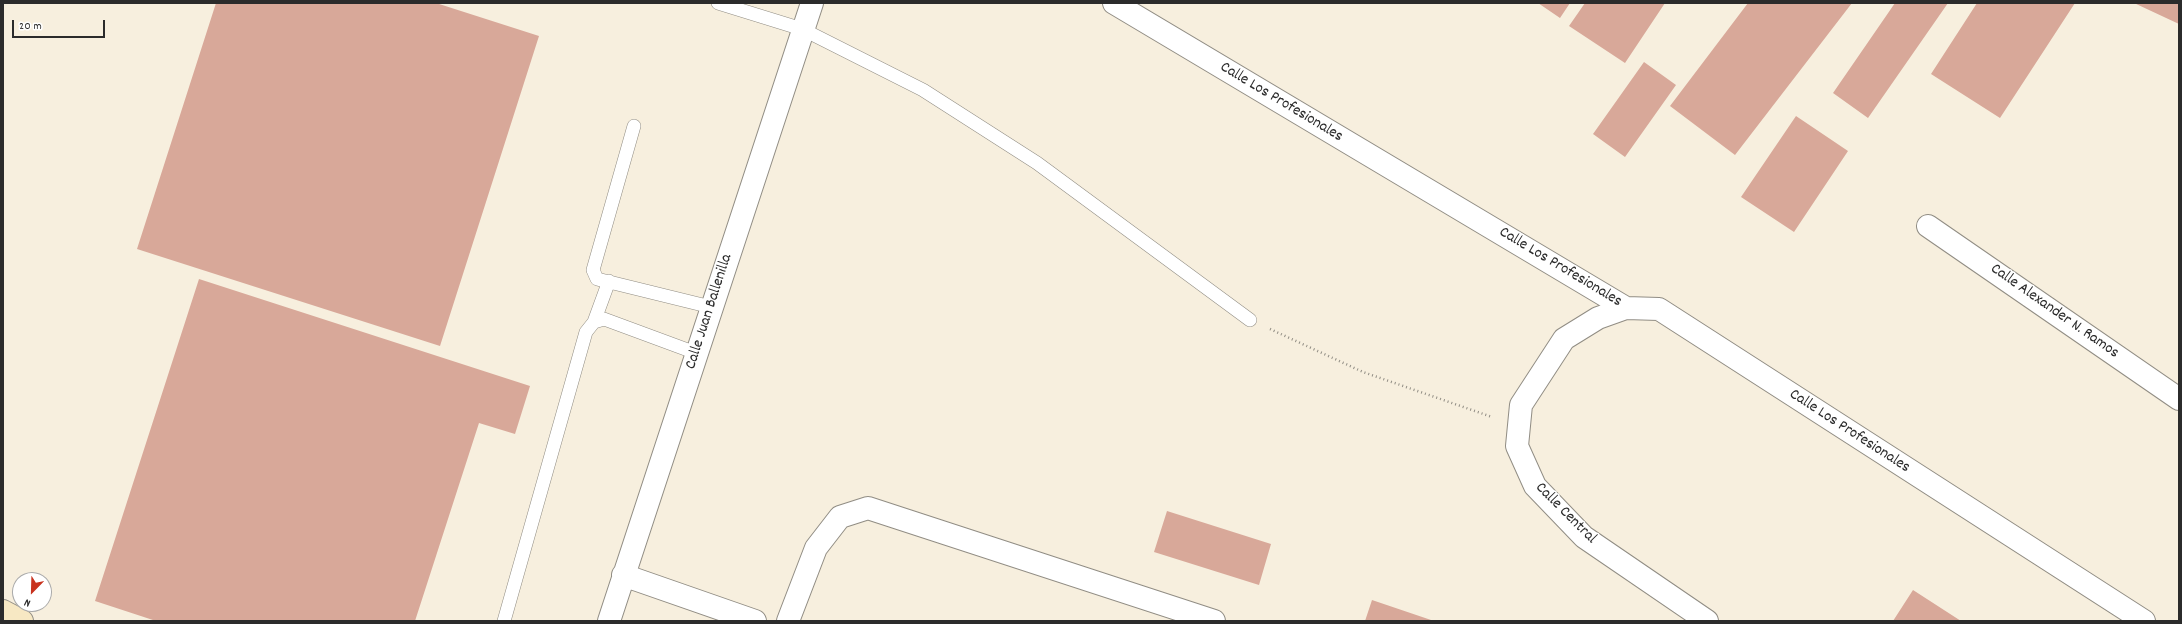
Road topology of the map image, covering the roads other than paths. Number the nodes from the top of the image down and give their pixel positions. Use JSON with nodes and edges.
{"nodes":[{"id":1,"x":718,"y":3,"type":"edge"},
{"id":2,"x":812,"y":3,"type":"edge"},
{"id":3,"x":1114,"y":3,"type":"edge"},
{"id":4,"x":802,"y":30,"type":"junction"},
{"id":5,"x":634,"y":126,"type":"dead end"},
{"id":6,"x":1928,"y":226,"type":"dead end"},
{"id":7,"x":609,"y":281,"type":"junction"},
{"id":8,"x":711,"y":307,"type":"junction"},
{"id":9,"x":1626,"y":308,"type":"junction"},
{"id":10,"x":1250,"y":320,"type":"road end"},
{"id":11,"x":594,"y":322,"type":"junction"},
{"id":12,"x":696,"y":353,"type":"junction"},
{"id":13,"x":2179,"y":399,"type":"edge"},
{"id":14,"x":623,"y":576,"type":"junction"},
{"id":15,"x":3,"y":611,"type":"edge"},
{"id":16,"x":22,"y":621,"type":"edge"},
{"id":17,"x":504,"y":621,"type":"edge"},
{"id":18,"x":609,"y":621,"type":"edge"},
{"id":19,"x":755,"y":621,"type":"edge"},
{"id":20,"x":788,"y":621,"type":"edge"},
{"id":21,"x":1214,"y":621,"type":"edge"},
{"id":22,"x":1707,"y":621,"type":"edge"},
{"id":23,"x":2144,"y":621,"type":"edge"}],
"edges":[{"from":1,"to":4,"type":"lane"},
{"from":2,"to":4,"type":"street","name":"Calle Juan Ballenilla"},
{"from":3,"to":9,"type":"street","name":"Calle Los Profesionales"},
{"from":4,"to":8,"type":"street","name":"Calle Juan Ballenilla"},
{"from":4,"to":10,"type":"lane"},
{"from":5,"to":7,"type":"lane"},
{"from":6,"to":13,"type":"street","name":"Calle Alexander N. Ramos"},
{"from":7,"to":8,"type":"lane"},
{"from":7,"to":11,"type":"lane"},
{"from":8,"to":12,"type":"street","name":"Calle Juan Ballenilla"},
{"from":9,"to":22,"type":"street","name":"Calle Central"},
{"from":9,"to":23,"type":"street","name":"Calle Los Profesionales"},
{"from":11,"to":12,"type":"lane"},
{"from":11,"to":17,"type":"lane"},
{"from":12,"to":14,"type":"street","name":"Calle Juan Ballenilla"},
{"from":14,"to":18,"type":"street","name":"Calle Juan Ballenilla"},
{"from":14,"to":19,"type":"street"},
{"from":15,"to":16,"type":"street"},
{"from":20,"to":21,"type":"street"}]}
